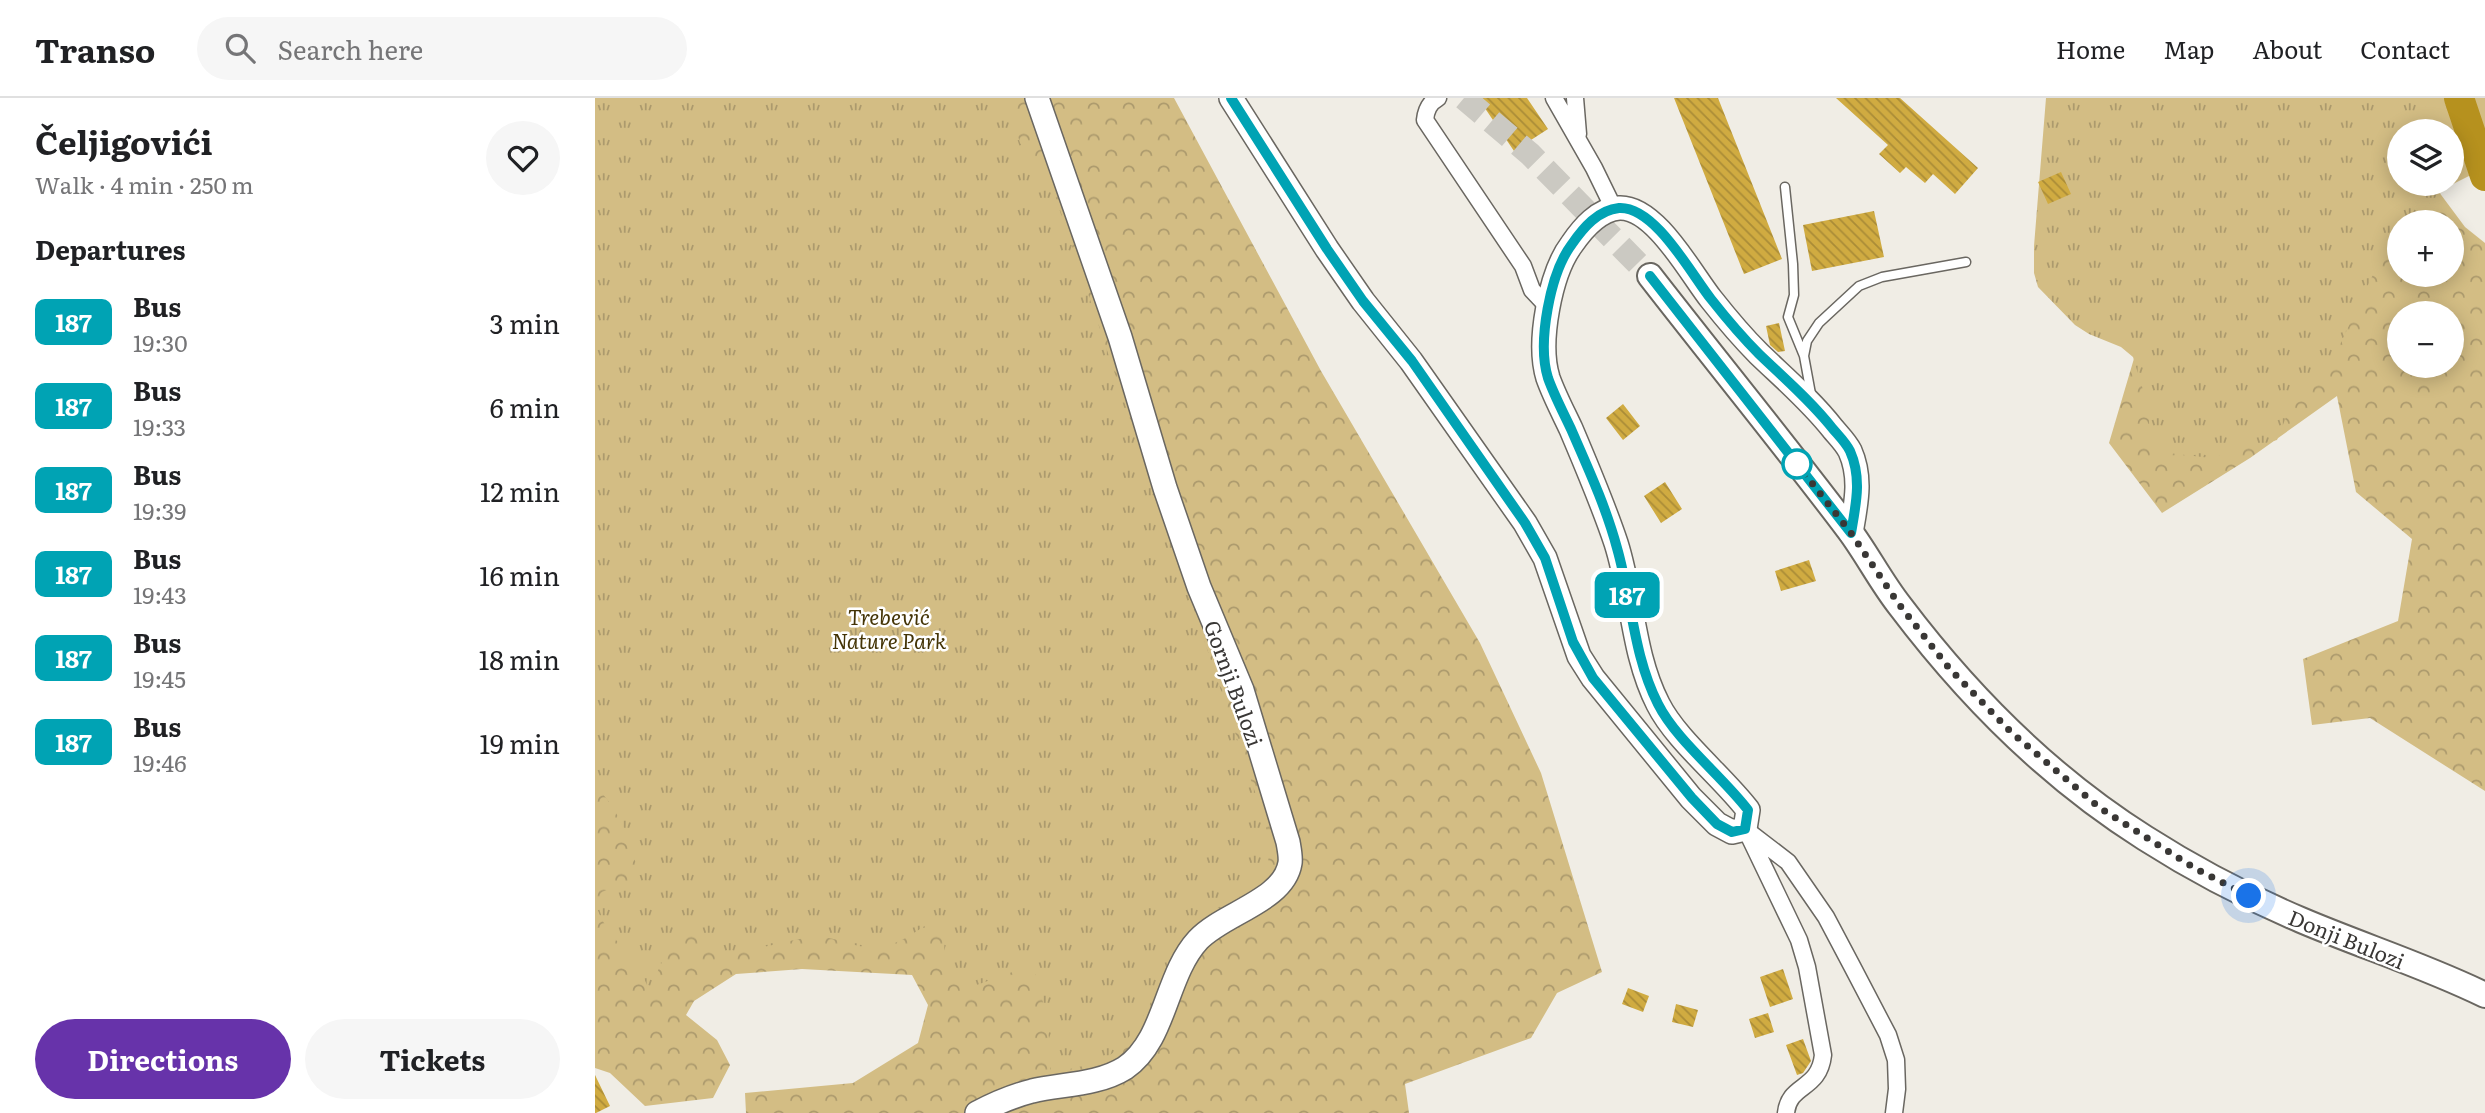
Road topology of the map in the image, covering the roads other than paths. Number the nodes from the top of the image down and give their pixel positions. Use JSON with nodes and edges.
{"nodes":[{"id":1,"x":1037,"y":98,"type":"edge"},
{"id":2,"x":1231,"y":98,"type":"edge"},
{"id":3,"x":1438,"y":98,"type":"edge"},
{"id":4,"x":1554,"y":98,"type":"edge"},
{"id":5,"x":1575,"y":98,"type":"edge"},
{"id":6,"x":1578,"y":140,"type":"junction"},
{"id":7,"x":1785,"y":187,"type":"dead end"},
{"id":8,"x":1614,"y":209,"type":"junction"},
{"id":9,"x":1966,"y":262,"type":"dead end"},
{"id":10,"x":1650,"y":276,"type":"tunnel mouth"},
{"id":11,"x":1549,"y":308,"type":"junction"},
{"id":12,"x":1804,"y":356,"type":"junction"},
{"id":13,"x":1812,"y":403,"type":"junction"},
{"id":14,"x":1851,"y":533,"type":"junction"},
{"id":15,"x":1745,"y":829,"type":"junction"},
{"id":16,"x":2485,"y":995,"type":"edge"},
{"id":17,"x":977,"y":1113,"type":"edge"},
{"id":18,"x":1786,"y":1113,"type":"edge"},
{"id":19,"x":1894,"y":1113,"type":"edge"}],
"edges":[{"from":1,"to":17,"type":"street","name":"Gornji Bulozi"},
{"from":2,"to":15,"type":"street"},
{"from":3,"to":11,"type":"street"},
{"from":4,"to":6,"type":"street"},
{"from":5,"to":6,"type":"street"},
{"from":6,"to":8,"type":"street"},
{"from":7,"to":12,"type":"lane"},
{"from":8,"to":11,"type":"street"},
{"from":8,"to":13,"type":"street"},
{"from":9,"to":12,"type":"lane"},
{"from":10,"to":14,"type":"main road","name":"Donji Bulozi"},
{"from":11,"to":15,"type":"street"},
{"from":12,"to":13,"type":"lane"},
{"from":13,"to":14,"type":"street"},
{"from":14,"to":16,"type":"main road","name":"Donji Bulozi"},
{"from":15,"to":18,"type":"street"},
{"from":15,"to":19,"type":"street"}]}
